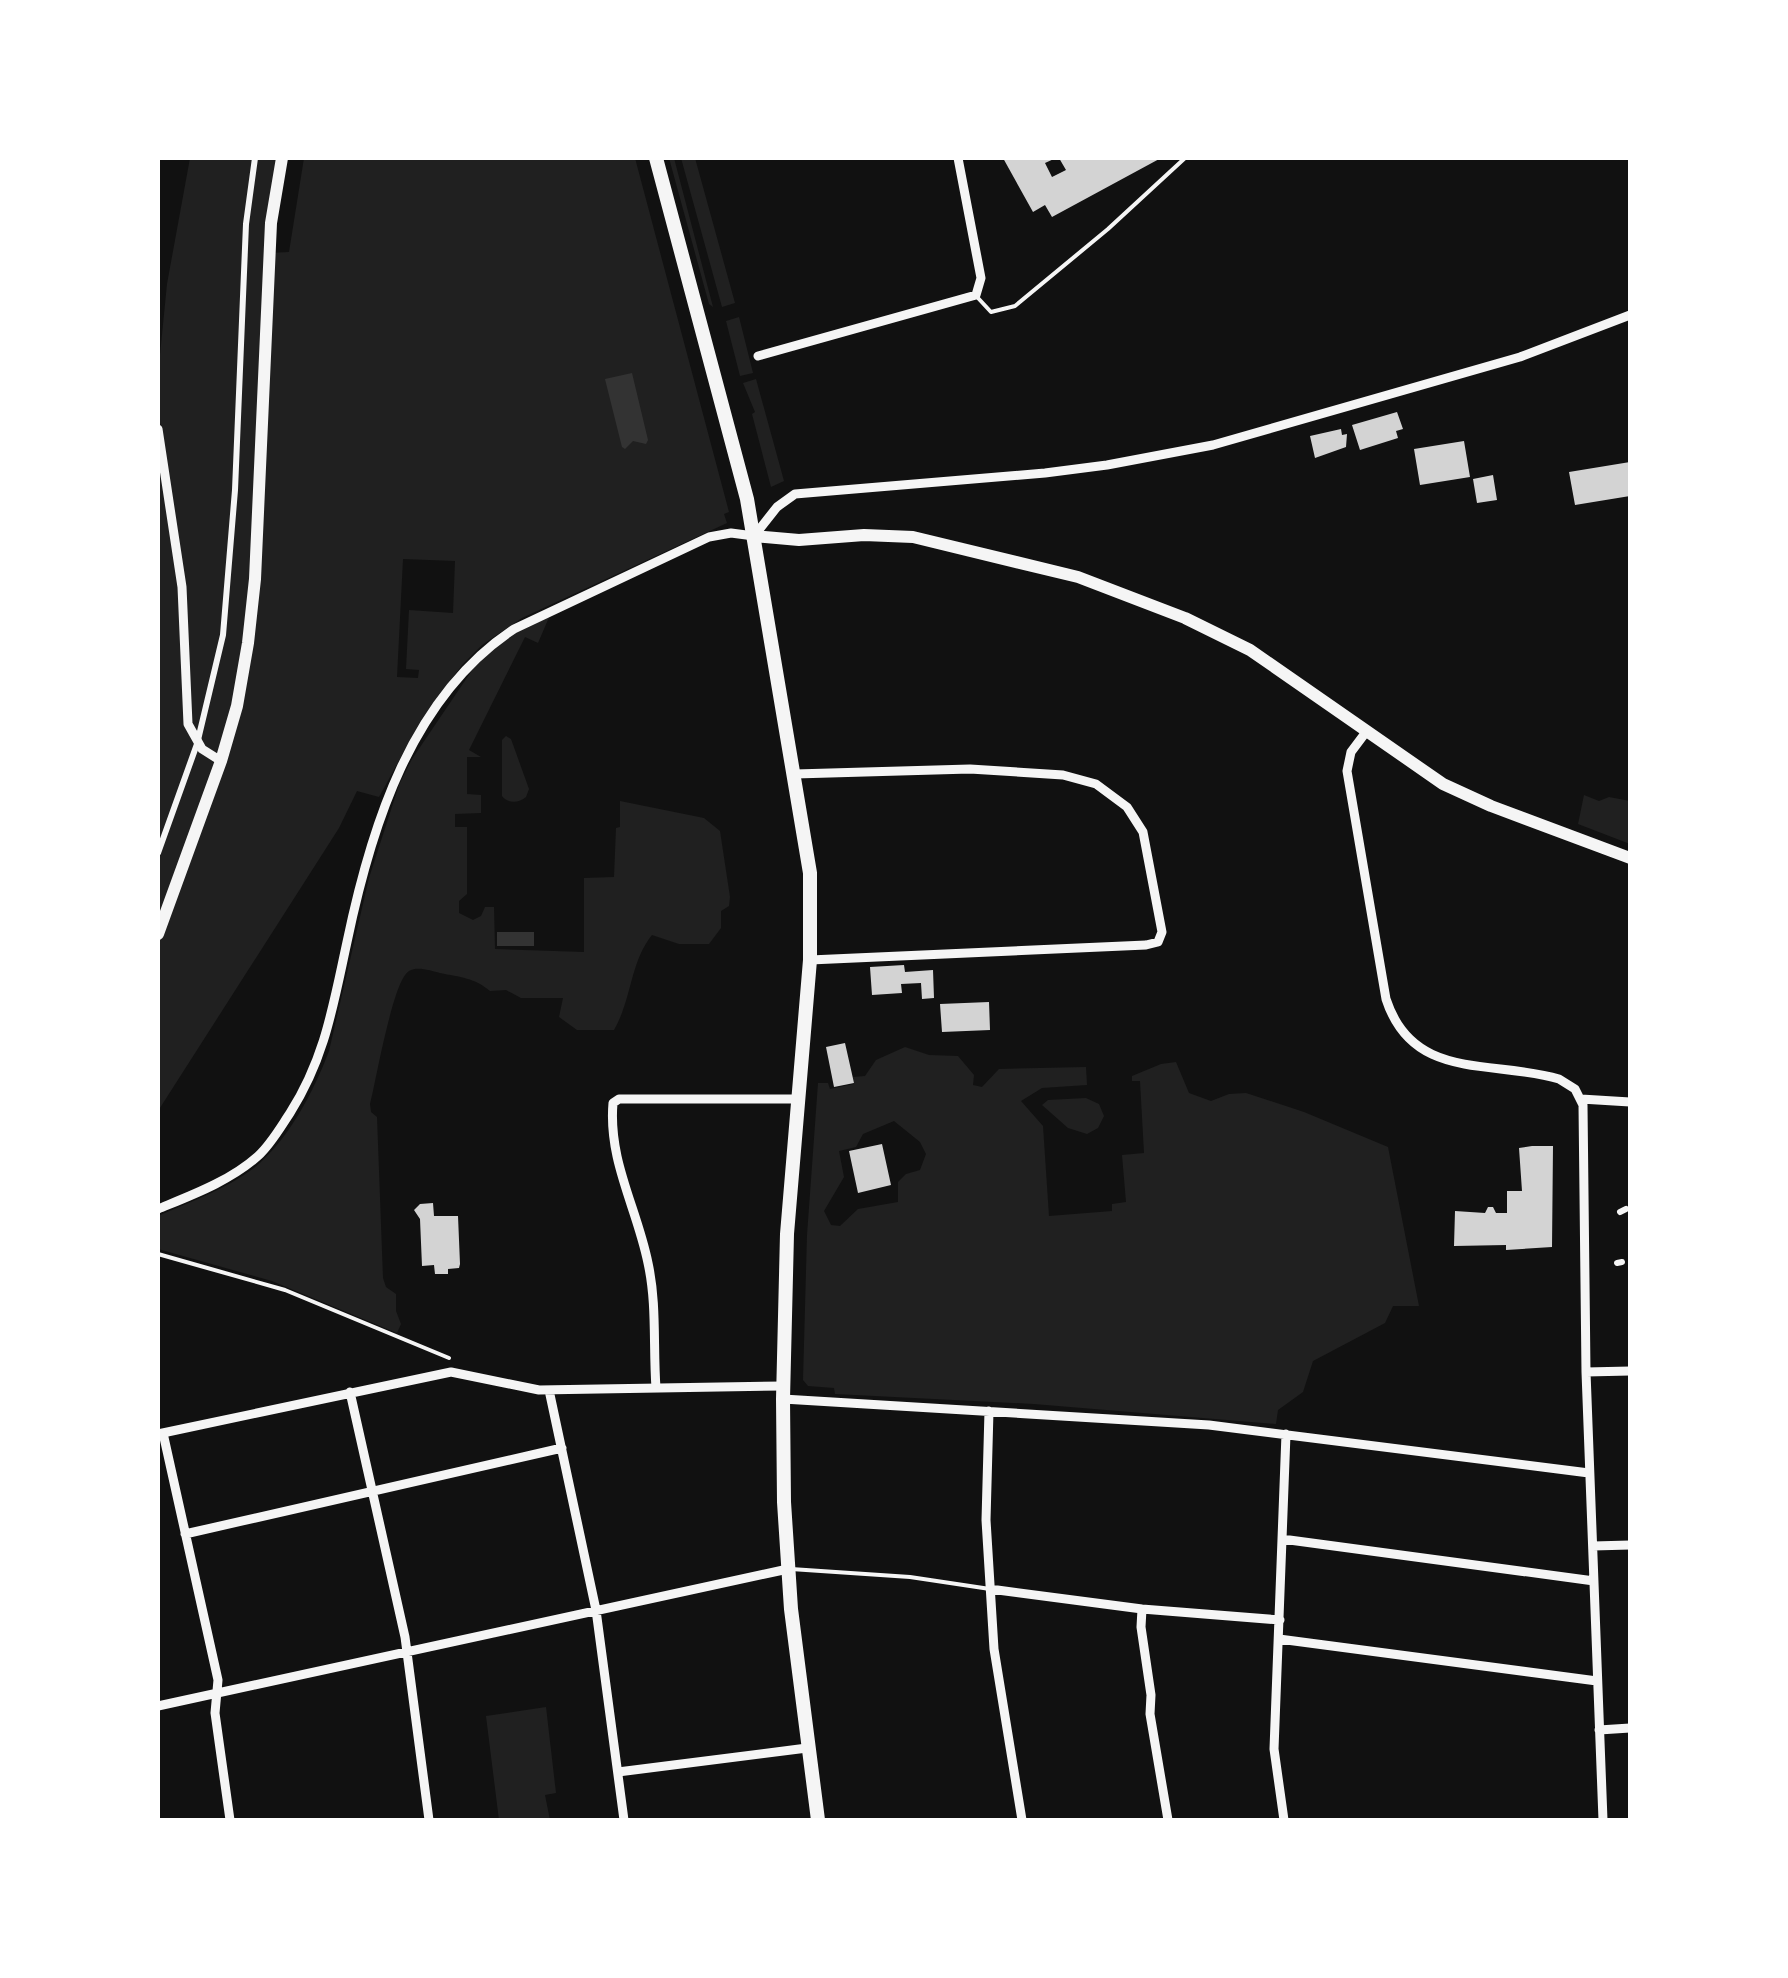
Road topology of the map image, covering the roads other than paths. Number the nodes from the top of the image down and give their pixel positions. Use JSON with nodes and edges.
{"nodes":[{"id":1,"x":255,"y":158,"type":"edge"},
{"id":2,"x":282,"y":158,"type":"edge"},
{"id":3,"x":656,"y":158,"type":"edge"},
{"id":4,"x":958,"y":158,"type":"edge"},
{"id":5,"x":1186,"y":158,"type":"edge"},
{"id":6,"x":976,"y":295,"type":"junction"},
{"id":7,"x":1630,"y":315,"type":"edge"},
{"id":8,"x":758,"y":356,"type":"dead end"},
{"id":9,"x":158,"y":430,"type":"edge"},
{"id":10,"x":754,"y":536,"type":"junction"},
{"id":11,"x":1366,"y":732,"type":"junction"},
{"id":12,"x":197,"y":744,"type":"junction"},
{"id":13,"x":221,"y":762,"type":"junction"},
{"id":14,"x":796,"y":774,"type":"junction"},
{"id":15,"x":158,"y":853,"type":"edge"},
{"id":16,"x":1630,"y":858,"type":"edge"},
{"id":17,"x":158,"y":934,"type":"edge"},
{"id":18,"x":810,"y":960,"type":"junction"},
{"id":19,"x":796,"y":1099,"type":"junction"},
{"id":20,"x":1581,"y":1099,"type":"junction"},
{"id":21,"x":1630,"y":1102,"type":"edge"},
{"id":22,"x":158,"y":1208,"type":"edge"},
{"id":23,"x":1630,"y":1371,"type":"edge"},
{"id":24,"x":1586,"y":1372,"type":"junction"},
{"id":25,"x":656,"y":1388,"type":"junction"},
{"id":26,"x":550,"y":1390,"type":"junction"},
{"id":27,"x":350,"y":1392,"type":"junction"},
{"id":28,"x":783,"y":1392,"type":"junction"},
{"id":29,"x":989,"y":1411,"type":"junction"},
{"id":30,"x":160,"y":1434,"type":"edge"},
{"id":31,"x":1286,"y":1434,"type":"junction"},
{"id":32,"x":562,"y":1448,"type":"junction"},
{"id":33,"x":1590,"y":1473,"type":"junction"},
{"id":34,"x":372,"y":1491,"type":"junction"},
{"id":35,"x":185,"y":1534,"type":"junction"},
{"id":36,"x":1282,"y":1539,"type":"junction"},
{"id":37,"x":1630,"y":1545,"type":"edge"},
{"id":38,"x":1592,"y":1546,"type":"junction"},
{"id":39,"x":788,"y":1569,"type":"junction"},
{"id":40,"x":1594,"y":1582,"type":"junction"},
{"id":41,"x":990,"y":1589,"type":"junction"},
{"id":42,"x":1142,"y":1609,"type":"junction"},
{"id":43,"x":596,"y":1610,"type":"junction"},
{"id":44,"x":1280,"y":1620,"type":"junction"},
{"id":45,"x":1278,"y":1638,"type":"junction"},
{"id":46,"x":407,"y":1651,"type":"junction"},
{"id":47,"x":1596,"y":1681,"type":"junction"},
{"id":48,"x":217,"y":1694,"type":"junction"},
{"id":49,"x":158,"y":1706,"type":"edge"},
{"id":50,"x":1630,"y":1728,"type":"edge"},
{"id":51,"x":1599,"y":1730,"type":"junction"},
{"id":52,"x":807,"y":1748,"type":"junction"},
{"id":53,"x":618,"y":1772,"type":"junction"},
{"id":54,"x":230,"y":1820,"type":"edge"},
{"id":55,"x":429,"y":1820,"type":"edge"},
{"id":56,"x":624,"y":1820,"type":"edge"},
{"id":57,"x":818,"y":1820,"type":"edge"},
{"id":58,"x":1022,"y":1820,"type":"edge"},
{"id":59,"x":1168,"y":1820,"type":"edge"},
{"id":60,"x":1284,"y":1820,"type":"edge"},
{"id":61,"x":1603,"y":1820,"type":"edge"}],
"edges":[{"from":1,"to":12,"type":"street"},
{"from":2,"to":13,"type":"main road"},
{"from":3,"to":10,"type":"main road"},
{"from":4,"to":6,"type":"street"},
{"from":5,"to":6,"type":"lane"},
{"from":6,"to":8,"type":"street"},
{"from":7,"to":10,"type":"street"},
{"from":9,"to":12,"type":"street"},
{"from":10,"to":11,"type":"main road"},
{"from":10,"to":14,"type":"main road"},
{"from":10,"to":22,"type":"street"},
{"from":11,"to":16,"type":"main road"},
{"from":11,"to":20,"type":"street"},
{"from":12,"to":13,"type":"street"},
{"from":12,"to":15,"type":"street"},
{"from":13,"to":17,"type":"main road"},
{"from":14,"to":18,"type":"main road"},
{"from":14,"to":18,"type":"street"},
{"from":18,"to":19,"type":"main road"},
{"from":19,"to":25,"type":"street"},
{"from":19,"to":28,"type":"main road"},
{"from":20,"to":21,"type":"street"},
{"from":20,"to":24,"type":"street"},
{"from":23,"to":24,"type":"street"},
{"from":24,"to":33,"type":"street"},
{"from":25,"to":26,"type":"street"},
{"from":25,"to":28,"type":"street"},
{"from":26,"to":27,"type":"street"},
{"from":26,"to":32,"type":"street"},
{"from":27,"to":30,"type":"street"},
{"from":27,"to":34,"type":"street"},
{"from":28,"to":29,"type":"street"},
{"from":28,"to":39,"type":"main road"},
{"from":29,"to":31,"type":"street"},
{"from":29,"to":41,"type":"street"},
{"from":30,"to":35,"type":"street"},
{"from":31,"to":33,"type":"street"},
{"from":31,"to":36,"type":"street"},
{"from":32,"to":34,"type":"street"},
{"from":32,"to":43,"type":"street"},
{"from":33,"to":38,"type":"street"},
{"from":34,"to":35,"type":"street"},
{"from":34,"to":46,"type":"street"},
{"from":35,"to":48,"type":"street"},
{"from":36,"to":40,"type":"street"},
{"from":36,"to":44,"type":"street"},
{"from":37,"to":38,"type":"street"},
{"from":38,"to":40,"type":"street"},
{"from":39,"to":41,"type":"lane"},
{"from":39,"to":43,"type":"street"},
{"from":39,"to":52,"type":"main road"},
{"from":40,"to":47,"type":"street"},
{"from":41,"to":42,"type":"street"},
{"from":41,"to":58,"type":"street"},
{"from":42,"to":44,"type":"street"},
{"from":42,"to":59,"type":"street"},
{"from":43,"to":46,"type":"street"},
{"from":43,"to":53,"type":"street"},
{"from":44,"to":45,"type":"street"},
{"from":45,"to":47,"type":"street"},
{"from":45,"to":60,"type":"street"},
{"from":46,"to":48,"type":"street"},
{"from":46,"to":55,"type":"street"},
{"from":47,"to":51,"type":"street"},
{"from":48,"to":49,"type":"street"},
{"from":48,"to":54,"type":"street"},
{"from":50,"to":51,"type":"street"},
{"from":51,"to":61,"type":"street"},
{"from":52,"to":53,"type":"street"},
{"from":52,"to":57,"type":"main road"},
{"from":53,"to":56,"type":"street"}]}
